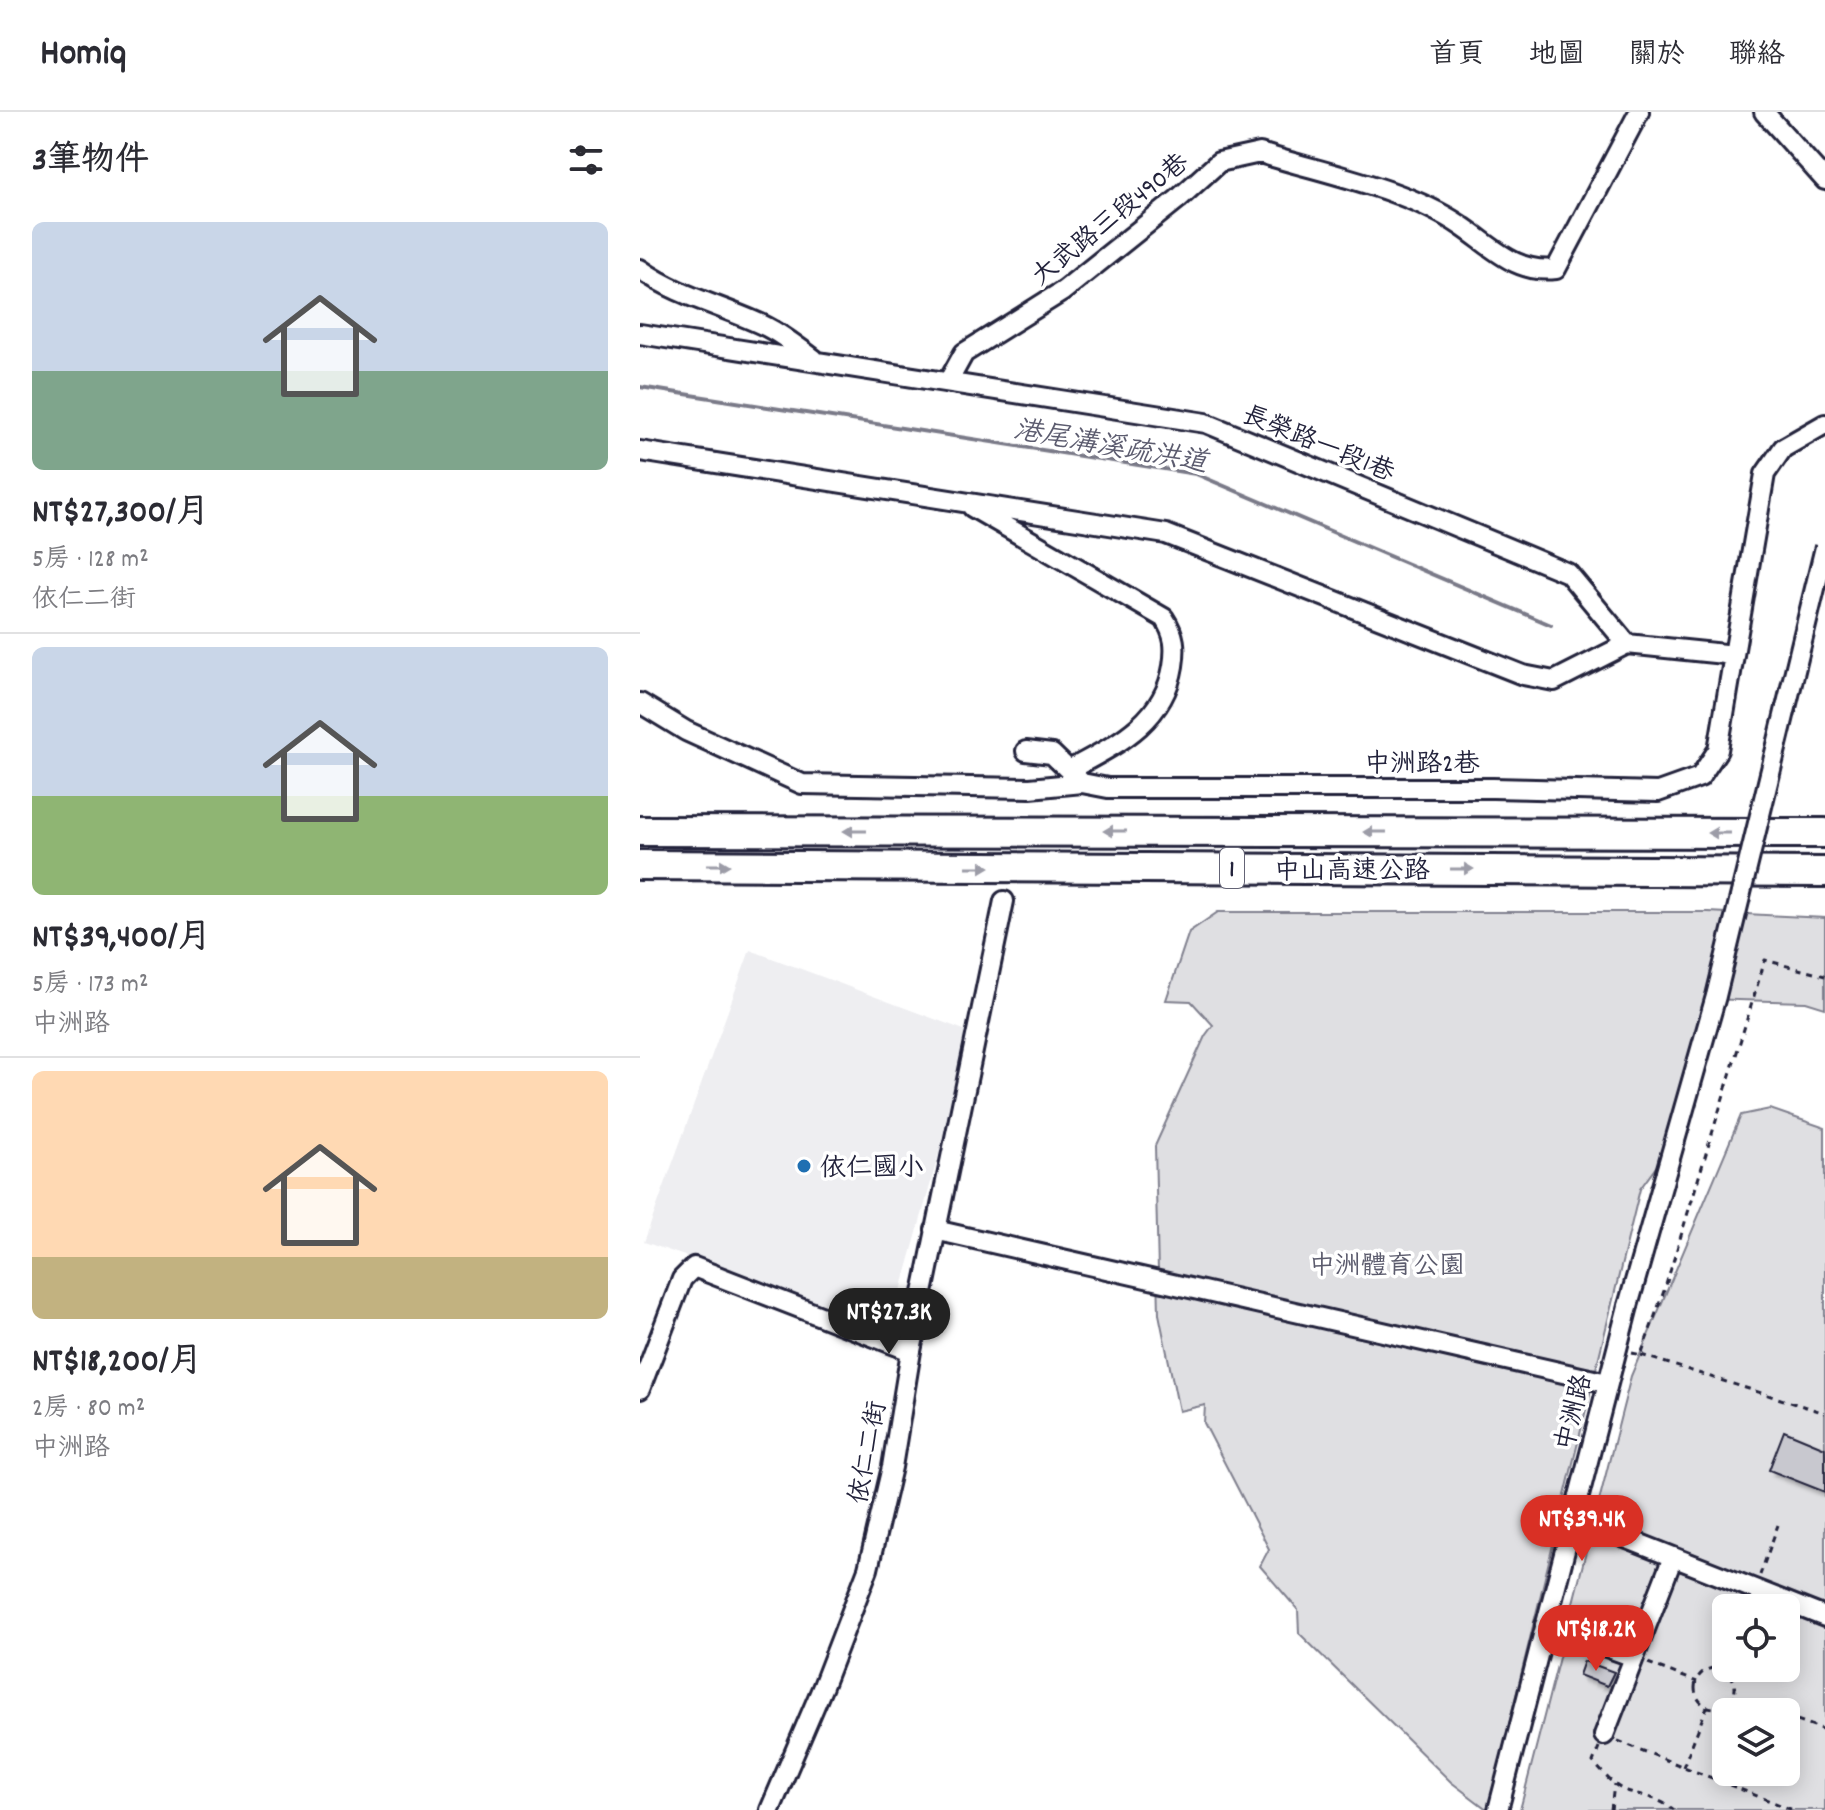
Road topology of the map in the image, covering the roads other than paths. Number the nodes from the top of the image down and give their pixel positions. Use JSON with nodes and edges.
{"nodes":[{"id":1,"x":1639,"y":112,"type":"edge"},
{"id":2,"x":1764,"y":112,"type":"edge"},
{"id":3,"x":1825,"y":180,"type":"edge"},
{"id":4,"x":640,"y":269,"type":"edge"},
{"id":5,"x":640,"y":334,"type":"edge"},
{"id":6,"x":820,"y":363,"type":"junction"},
{"id":7,"x":948,"y":382,"type":"junction"},
{"id":8,"x":1825,"y":424,"type":"edge"},
{"id":9,"x":640,"y":451,"type":"edge"},
{"id":10,"x":964,"y":502,"type":"junction"},
{"id":11,"x":1825,"y":547,"type":"edge"},
{"id":12,"x":1627,"y":644,"type":"junction"},
{"id":13,"x":1734,"y":655,"type":"junction"},
{"id":14,"x":640,"y":703,"type":"edge"},
{"id":15,"x":1026,"y":751,"type":"dead end"},
{"id":16,"x":1077,"y":776,"type":"junction"},
{"id":17,"x":640,"y":831,"type":"edge"},
{"id":18,"x":1825,"y":833,"type":"edge"},
{"id":19,"x":640,"y":865,"type":"edge"},
{"id":20,"x":1825,"y":872,"type":"edge"},
{"id":21,"x":1004,"y":901,"type":"dead end"},
{"id":22,"x":935,"y":1230,"type":"junction"},
{"id":23,"x":911,"y":1351,"type":"junction"},
{"id":24,"x":1607,"y":1383,"type":"junction"},
{"id":25,"x":640,"y":1389,"type":"edge"},
{"id":26,"x":1572,"y":1517,"type":"junction"},
{"id":27,"x":1673,"y":1557,"type":"junction"},
{"id":28,"x":1825,"y":1617,"type":"edge"},
{"id":29,"x":1545,"y":1625,"type":"junction"},
{"id":30,"x":1634,"y":1657,"type":"junction"},
{"id":31,"x":1604,"y":1735,"type":"road end"},
{"id":32,"x":770,"y":1810,"type":"edge"},
{"id":33,"x":1498,"y":1810,"type":"edge"}],
"edges":[{"from":1,"to":7,"type":"street","name":"大武路三段490巷"},
{"from":2,"to":3,"type":"street"},
{"from":4,"to":6,"type":"street"},
{"from":5,"to":6,"type":"street","name":"長榮路一段1巷"},
{"from":6,"to":7,"type":"street","name":"長榮路一段1巷"},
{"from":7,"to":12,"type":"street","name":"長榮路一段1巷"},
{"from":8,"to":13,"type":"street"},
{"from":9,"to":10,"type":"street"},
{"from":10,"to":12,"type":"street"},
{"from":10,"to":16,"type":"street"},
{"from":11,"to":24,"type":"street","name":"中洲路","bridge":true},
{"from":12,"to":13,"type":"street"},
{"from":13,"to":16,"type":"street","name":"中洲路2巷"},
{"from":14,"to":16,"type":"street"},
{"from":15,"to":16,"type":"street","name":"中洲路2巷"},
{"from":18,"to":17,"type":"highway","name":"中山高速公路","number":"1","one_way":true},
{"from":19,"to":20,"type":"highway","name":"中山高速公路","number":"1","one_way":true},
{"from":21,"to":22,"type":"street","name":"依仁二街"},
{"from":22,"to":23,"type":"street","name":"依仁二街"},
{"from":22,"to":24,"type":"street"},
{"from":23,"to":25,"type":"street"},
{"from":23,"to":32,"type":"street","name":"依仁二街"},
{"from":24,"to":26,"type":"street","name":"中洲路"},
{"from":26,"to":27,"type":"street"},
{"from":26,"to":29,"type":"street","name":"中洲路"},
{"from":27,"to":28,"type":"street"},
{"from":27,"to":30,"type":"street"},
{"from":29,"to":30,"type":"street"},
{"from":29,"to":33,"type":"street","name":"中洲路"},
{"from":30,"to":31,"type":"street"}]}
